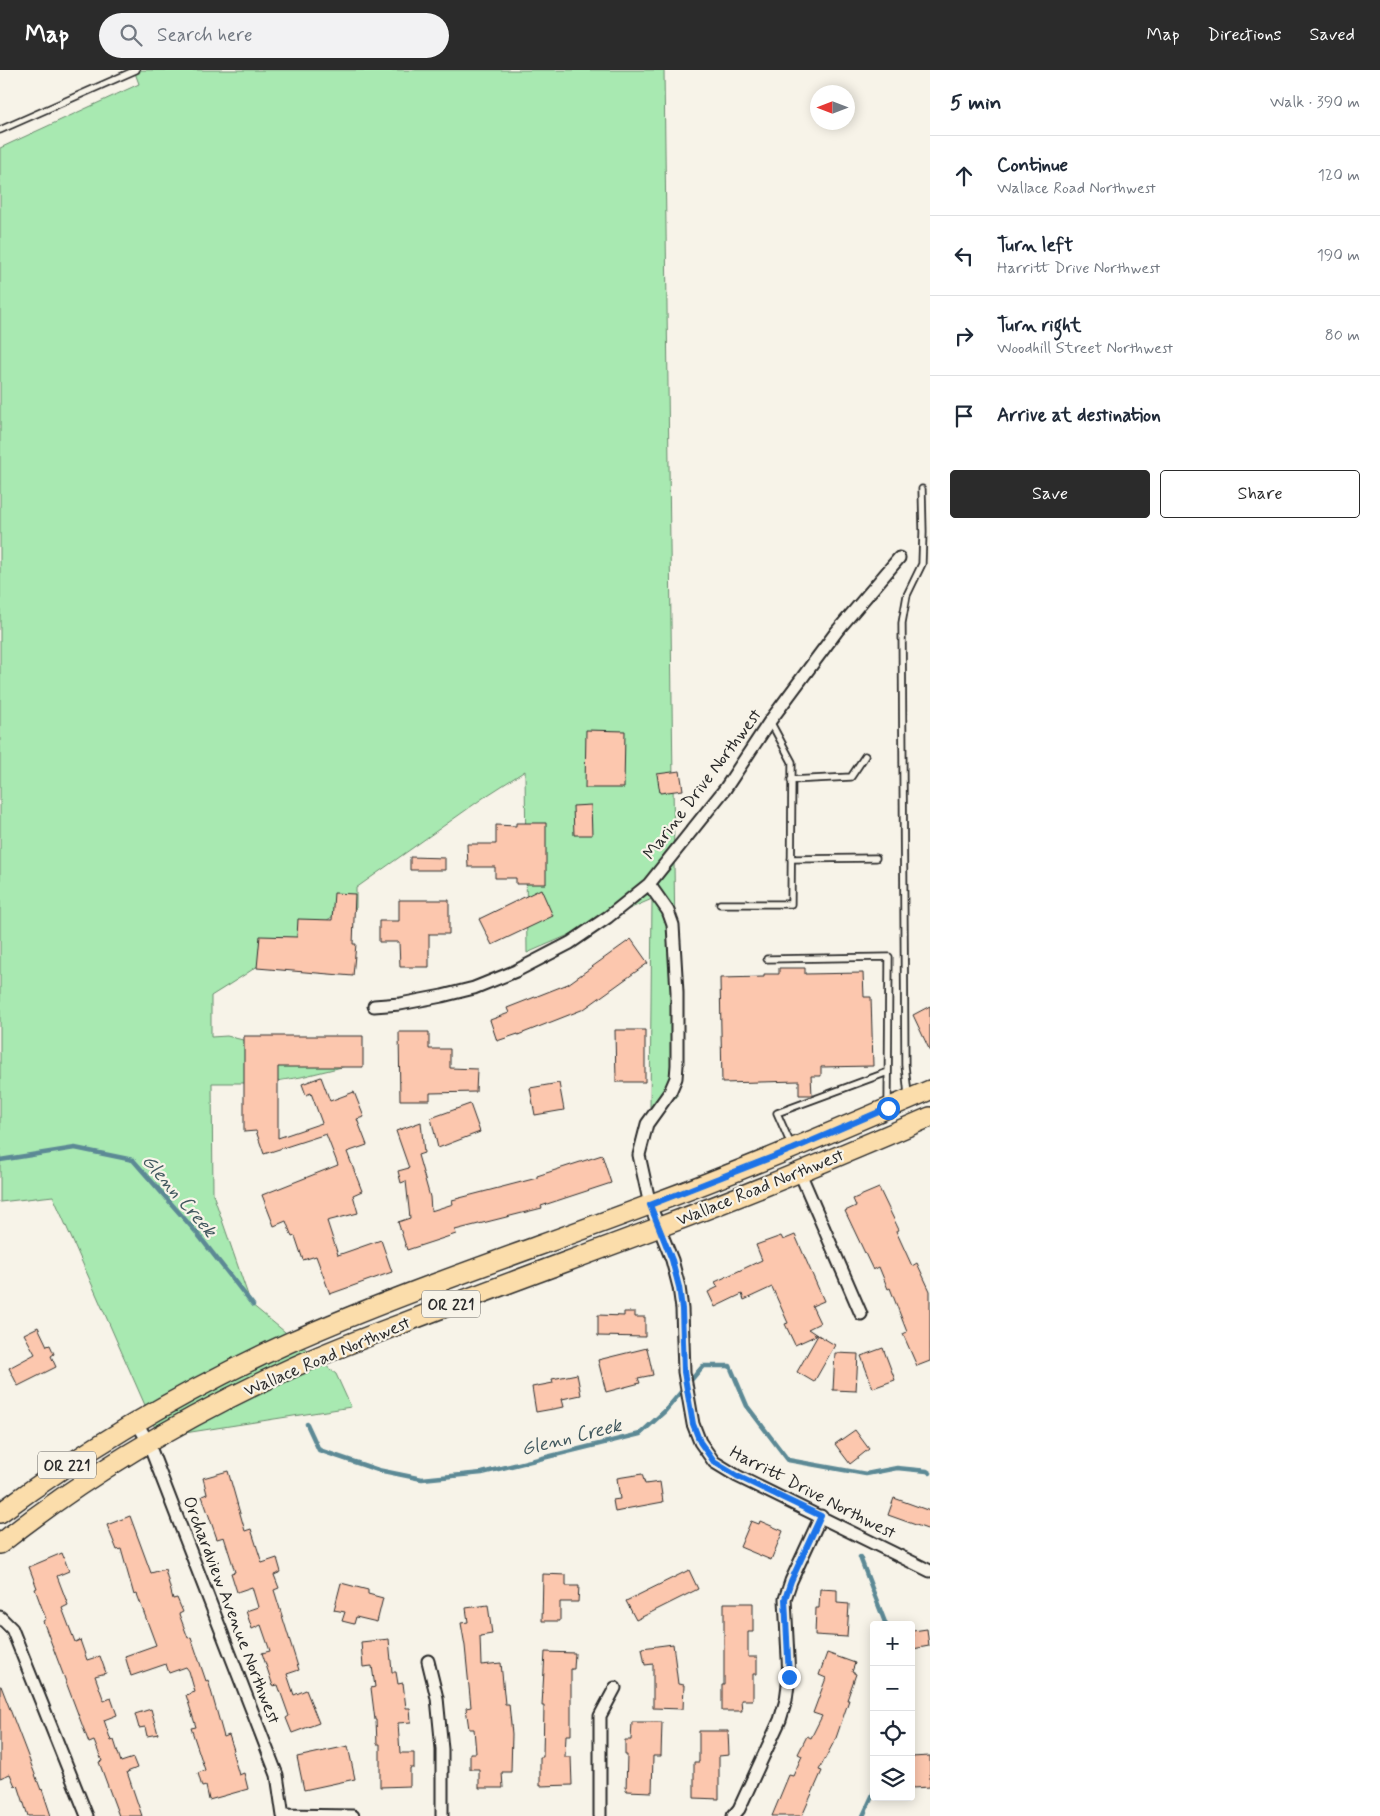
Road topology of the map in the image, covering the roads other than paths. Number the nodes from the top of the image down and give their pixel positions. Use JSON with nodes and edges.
{"nodes":[{"id":1,"x":136,"y":70,"type":"edge"},
{"id":2,"x":0,"y":130,"type":"edge"},
{"id":3,"x":922,"y":489,"type":"dead end"},
{"id":4,"x":899,"y":558,"type":"dead end"},
{"id":5,"x":770,"y":721,"type":"junction"},
{"id":6,"x":865,"y":756,"type":"dead end"},
{"id":7,"x":791,"y":780,"type":"junction"},
{"id":8,"x":876,"y":858,"type":"dead end"},
{"id":9,"x":791,"y":859,"type":"junction"},
{"id":10,"x":649,"y":884,"type":"junction"},
{"id":11,"x":720,"y":904,"type":"dead end"},
{"id":12,"x":767,"y":958,"type":"dead end"},
{"id":13,"x":374,"y":1006,"type":"dead end"},
{"id":14,"x":888,"y":1072,"type":"junction"},
{"id":15,"x":930,"y":1090,"type":"edge"},
{"id":16,"x":909,"y":1100,"type":"junction"},
{"id":17,"x":888,"y":1108,"type":"junction"},
{"id":18,"x":930,"y":1117,"type":"edge"},
{"id":19,"x":793,"y":1149,"type":"junction"},
{"id":20,"x":800,"y":1173,"type":"junction"},
{"id":21,"x":650,"y":1205,"type":"junction"},
{"id":22,"x":659,"y":1228,"type":"junction"},
{"id":23,"x":861,"y":1314,"type":"dead end"},
{"id":24,"x":136,"y":1421,"type":"junction"},
{"id":25,"x":148,"y":1442,"type":"junction"},
{"id":26,"x":0,"y":1513,"type":"edge"},
{"id":27,"x":821,"y":1516,"type":"junction"},
{"id":28,"x":0,"y":1544,"type":"edge"},
{"id":29,"x":930,"y":1571,"type":"edge"},
{"id":30,"x":0,"y":1617,"type":"edge"},
{"id":31,"x":428,"y":1661,"type":"dead end"},
{"id":32,"x":615,"y":1688,"type":"dead end"},
{"id":33,"x":87,"y":1816,"type":"edge"},
{"id":34,"x":282,"y":1816,"type":"edge"},
{"id":35,"x":353,"y":1816,"type":"edge"},
{"id":36,"x":442,"y":1816,"type":"edge"},
{"id":37,"x":600,"y":1816,"type":"edge"},
{"id":38,"x":733,"y":1816,"type":"edge"}],
"edges":[{"from":1,"to":2,"type":"lane"},
{"from":3,"to":16,"type":"lane"},
{"from":4,"to":5,"type":"street","name":"Marine Drive Northwest"},
{"from":5,"to":7,"type":"lane"},
{"from":5,"to":10,"type":"street","name":"Marine Drive Northwest"},
{"from":6,"to":7,"type":"lane"},
{"from":7,"to":9,"type":"lane"},
{"from":8,"to":9,"type":"lane"},
{"from":9,"to":11,"type":"lane"},
{"from":10,"to":13,"type":"street","name":"Marine Drive Northwest"},
{"from":10,"to":21,"type":"street","name":"Harritt Drive Northwest"},
{"from":12,"to":14,"type":"lane"},
{"from":14,"to":17,"type":"lane"},
{"from":14,"to":19,"type":"lane"},
{"from":15,"to":16,"type":"main road","name":"Wallace Road Northwest","number":"OR 221"},
{"from":16,"to":17,"type":"main road","name":"Wallace Road Northwest","number":"OR 221"},
{"from":17,"to":19,"type":"main road","name":"Wallace Road Northwest","number":"OR 221"},
{"from":18,"to":20,"type":"main road","name":"Wallace Road Northwest","number":"OR 221"},
{"from":19,"to":21,"type":"main road","name":"Wallace Road Northwest","number":"OR 221"},
{"from":20,"to":22,"type":"main road","name":"Wallace Road Northwest","number":"OR 221"},
{"from":20,"to":23,"type":"street"},
{"from":21,"to":22,"type":"street","name":"Harritt Drive Northwest"},
{"from":21,"to":24,"type":"main road","name":"Wallace Road Northwest","number":"OR 221"},
{"from":22,"to":25,"type":"main road","name":"Wallace Road Northwest","number":"OR 221"},
{"from":22,"to":27,"type":"street","name":"Harritt Drive Northwest"},
{"from":24,"to":25,"type":"street","name":"Orchardview Avenue Northwest"},
{"from":24,"to":26,"type":"main road","name":"Wallace Road Northwest","number":"OR 221"},
{"from":25,"to":28,"type":"main road","name":"Wallace Road Northwest","number":"OR 221"},
{"from":25,"to":34,"type":"street","name":"Orchardview Avenue Northwest"},
{"from":27,"to":29,"type":"street","name":"Harritt Drive Northwest"},
{"from":27,"to":38,"type":"street"},
{"from":30,"to":33,"type":"street"},
{"from":31,"to":36,"type":"street"},
{"from":32,"to":37,"type":"street"},
{"from":34,"to":35,"type":"street"}]}
